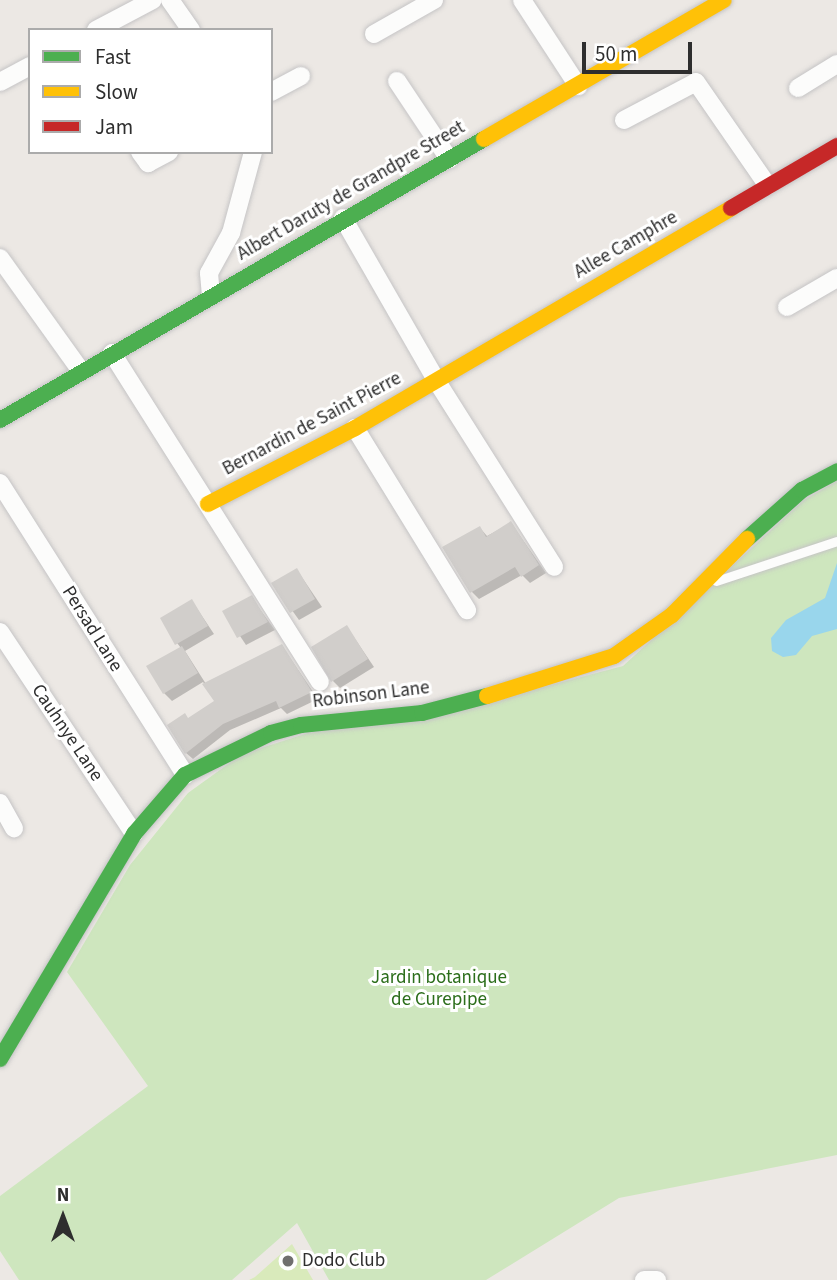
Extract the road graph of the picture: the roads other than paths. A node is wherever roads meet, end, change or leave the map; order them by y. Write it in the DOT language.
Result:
graph roads {
  1 [pos="153,0"];
  2 [pos="170,0"];
  3 [pos="434,0"];
  4 [pos="522,0"];
  5 [pos="724,0"];
  6 [pos="100,28"];
  7 [pos="190,28"];
  8 [pos="374,34"];
  9 [pos="837,64"];
  10 [pos="28,67"];
  11 [pos="302,76"];
  12 [pos="397,81"];
  13 [pos="0,82"];
  14 [pos="578,86"];
  15 [pos="798,88"];
  16 [pos="273,91"];
  17 [pos="624,120"];
  18 [pos="837,146"];
  19 [pos="141,154"];
  20 [pos="165,154"];
  21 [pos="252,154"];
  22 [pos="449,159"];
  23 [pos="768,186"];
  24 [pos="343,218"];
  25 [pos="0,258"];
  26 [pos="837,278"];
  27 [pos="211,296"];
  28 [pos="787,307"];
  29 [pos="112,353"];
  30 [pos="80,371"];
  31 [pos="436,380"];
  32 [pos="0,420"];
  33 [pos="355,428"];
  34 [pos="837,471"];
  35 [pos="0,483"];
  36 [pos="208,504"];
  37 [pos="837,541"];
  38 [pos="554,567"];
  39 [pos="707,581"];
  40 [pos="467,610"];
  41 [pos="0,632"];
  42 [pos="320,682"];
  43 [pos="185,775"];
  44 [pos="0,803"];
  45 [pos="14,828"];
  46 [pos="134,834"];
  47 [pos="0,1059"];
  48 [pos="644,1280"];
  49 [pos="657,1280"];
  1 -- 6 [label="street"];
  2 -- 7 [label="street"];
  3 -- 8 [label="street"];
  4 -- 14 [label="street"];
  5 -- 14 [label="street, Albert Daruty de Grandpre Street"];
  9 -- 15 [label="street"];
  10 -- 13 [label="street"];
  11 -- 16 [label="street"];
  12 -- 22 [label="street"];
  14 -- 22 [label="street, Albert Daruty de Grandpre Street"];
  17 -- 23 [label="street"];
  18 -- 23 [label="street, Allee Camphre"];
  19 -- 20 [label="street"];
  21 -- 27 [label="street"];
  22 -- 24 [label="street, Albert Daruty de Grandpre Street"];
  23 -- 31 [label="street, Allee Camphre"];
  24 -- 27 [label="street, Albert Daruty de Grandpre Street"];
  24 -- 31 [label="street"];
  25 -- 30 [label="street"];
  26 -- 28 [label="street"];
  27 -- 29 [label="street, Albert Daruty de Grandpre Street"];
  29 -- 30 [label="street, Albert Daruty de Grandpre Street"];
  29 -- 36 [label="street"];
  30 -- 32 [label="street, Albert Daruty de Grandpre Street"];
  31 -- 33 [label="street, Bernardin de Saint Pierre"];
  31 -- 38 [label="street"];
  33 -- 36 [label="street, Bernardin de Saint Pierre"];
  33 -- 40 [label="street"];
  34 -- 39 [label="street, Robinson Lane"];
  35 -- 43 [label="street, Persad Lane"];
  36 -- 42 [label="street"];
  37 -- 39 [label="lane"];
  39 -- 43 [label="street, Robinson Lane"];
  41 -- 46 [label="street, Cauhnye Lane"];
  43 -- 46 [label="street, Robinson Lane"];
  44 -- 45 [label="street"];
  46 -- 47 [label="street, Robinson Lane"];
  48 -- 49 [label="street"];
}
